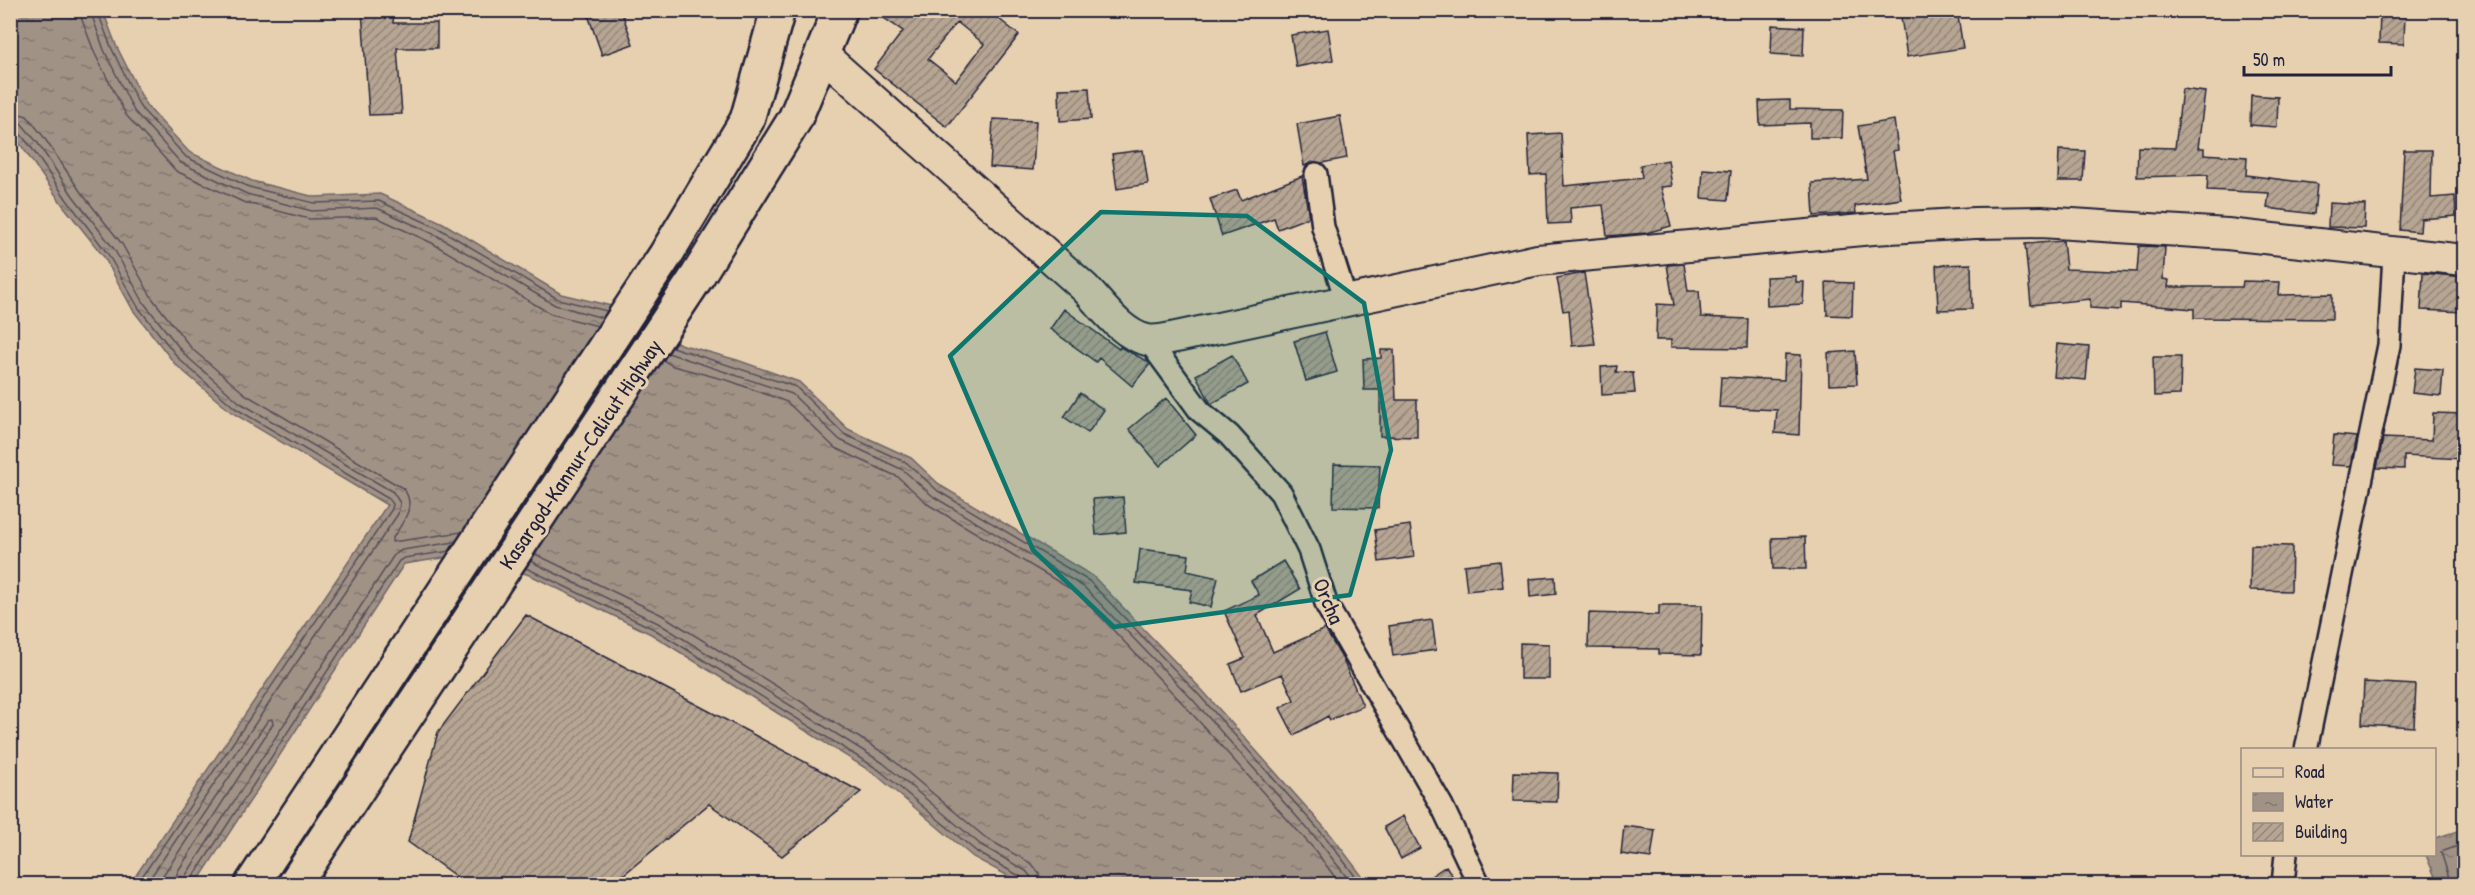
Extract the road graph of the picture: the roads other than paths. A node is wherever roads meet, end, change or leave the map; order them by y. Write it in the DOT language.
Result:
graph roads {
  1 [pos="778,10"];
  2 [pos="840,10"];
  3 [pos="822,54"];
  4 [pos="1316,174"];
  5 [pos="2394,254"];
  6 [pos="2464,260"];
  7 [pos="1346,300"];
  8 [pos="1148,340"];
  9 [pos="2306,748"];
  10 [pos="2286,856"];
  11 [pos="252,885"];
  12 [pos="295,885"];
  13 [pos="1479,885"];
  14 [pos="2283,885"];
  1 -- 11 [label="highway, Kasargod-Kannur-Calicut Highway"];
  2 -- 3 [label="highway, Kasargod-Kannur-Calicut Highway"];
  3 -- 8 [label="main road"];
  3 -- 12 [label="highway, Kasargod-Kannur-Calicut Highway"];
  4 -- 7 [label="street"];
  5 -- 6 [label="main road"];
  5 -- 7 [label="main road"];
  5 -- 9 [label="street"];
  7 -- 8 [label="main road"];
  8 -- 13 [label="street, Orcha"];
  10 -- 14 [label="street"];
}
